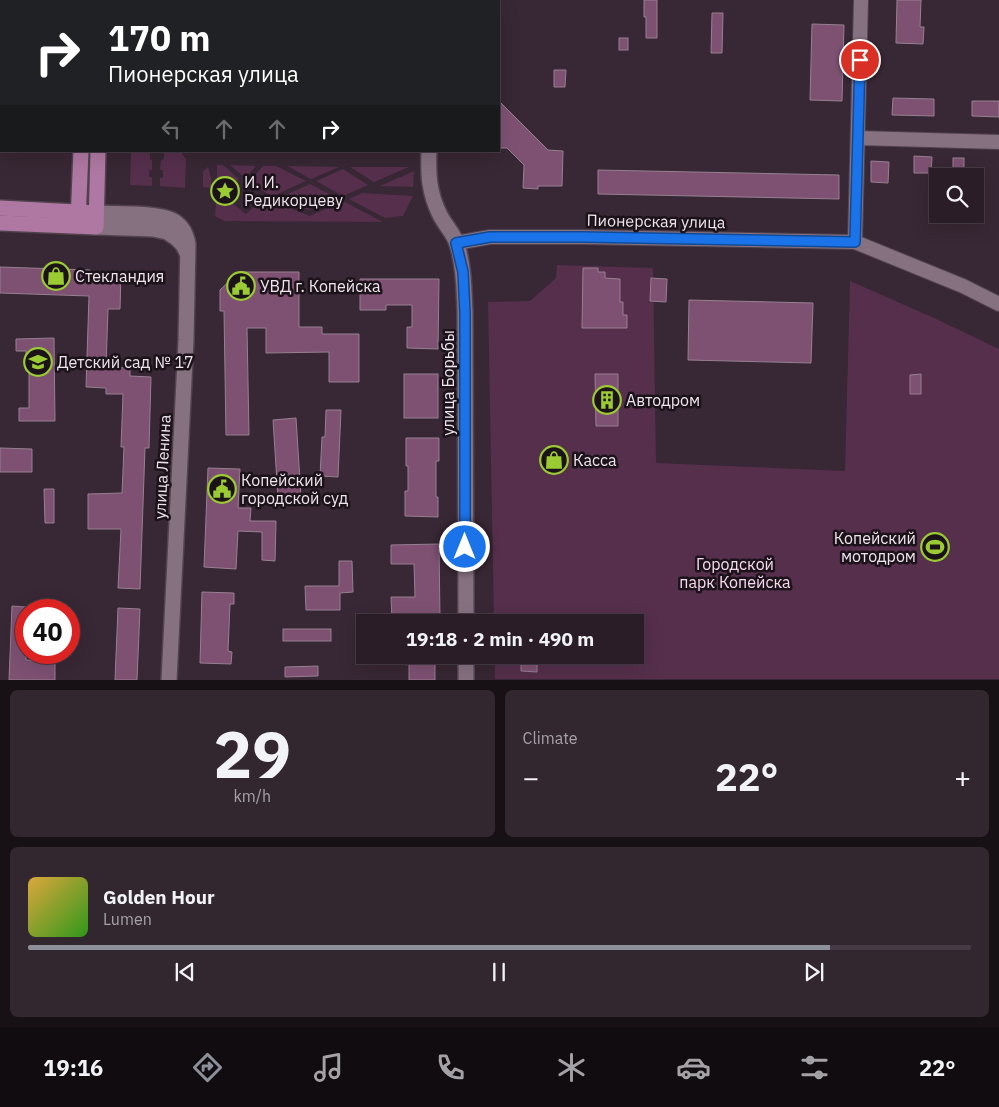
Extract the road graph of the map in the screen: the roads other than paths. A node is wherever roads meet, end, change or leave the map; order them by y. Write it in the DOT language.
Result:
graph roads {
  1 [pos="861,0"];
  2 [pos="858,138"];
  3 [pos="999,142"];
  4 [pos="81,152"];
  5 [pos="98,152"];
  6 [pos="429,152"];
  7 [pos="0,208"];
  8 [pos="78,219"];
  9 [pos="96,220"];
  10 [pos="0,222"];
  11 [pos="855,242"];
  12 [pos="456,243"];
  13 [pos="999,304"];
  14 [pos="466,614"];
  15 [pos="466,664"];
  16 [pos="169,680"];
  17 [pos="466,680"];
  1 -- 2 [label="street"];
  2 -- 3 [label="street"];
  2 -- 11 [label="street"];
  4 -- 8 [label="main road"];
  5 -- 9 [label="main road"];
  6 -- 12 [label="street, улица Борьбы"];
  7 -- 8 [label="main road"];
  8 -- 9 [label="main road"];
  8 -- 10 [label="main road"];
  9 -- 16 [label="street, улица Ленина"];
  11 -- 12 [label="street, Пионерская улица"];
  11 -- 13 [label="street"];
  12 -- 14 [label="street, улица Борьбы"];
  15 -- 17 [label="street"];
}
